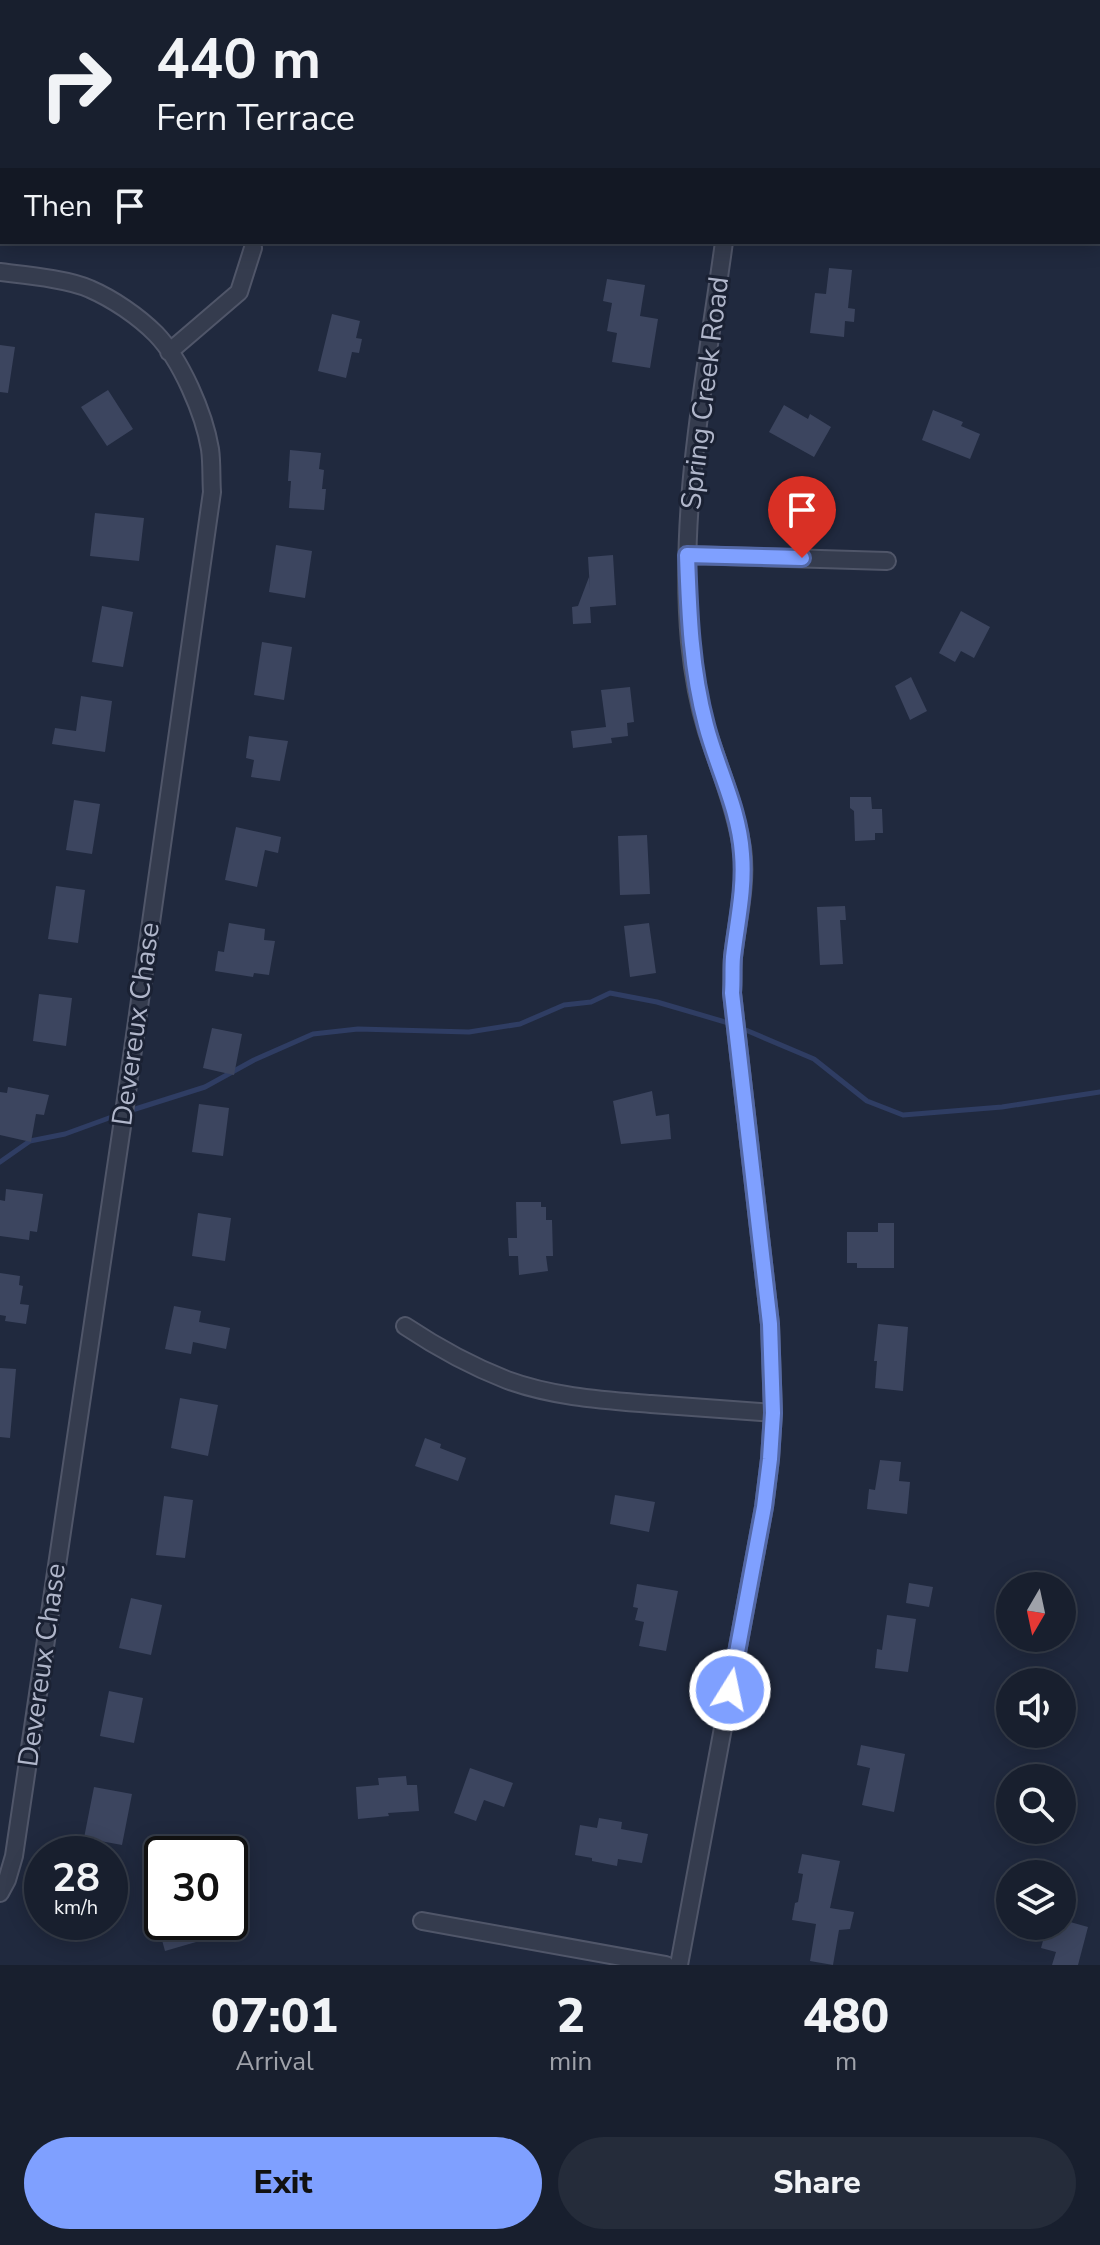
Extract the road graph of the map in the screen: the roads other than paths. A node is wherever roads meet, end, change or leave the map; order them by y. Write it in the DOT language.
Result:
graph roads {
  1 [pos="724,244"];
  2 [pos="253,248"];
  3 [pos="0,272"];
  4 [pos="169,352"];
  5 [pos="687,555"];
  6 [pos="887,561"];
  7 [pos="405,1326"];
  8 [pos="773,1413"];
  9 [pos="0,1893"];
  10 [pos="422,1921"];
  11 [pos="666,1965"];
  12 [pos="679,1965"];
  1 -- 5 [label="street, Spring Creek Road"];
  2 -- 4 [label="street"];
  3 -- 4 [label="street, Devereux Chase"];
  4 -- 9 [label="street, Devereux Chase"];
  5 -- 6 [label="street"];
  5 -- 8 [label="street, Spring Creek Road"];
  7 -- 8 [label="street"];
  8 -- 12 [label="street, Spring Creek Road"];
  10 -- 11 [label="street"];
}
